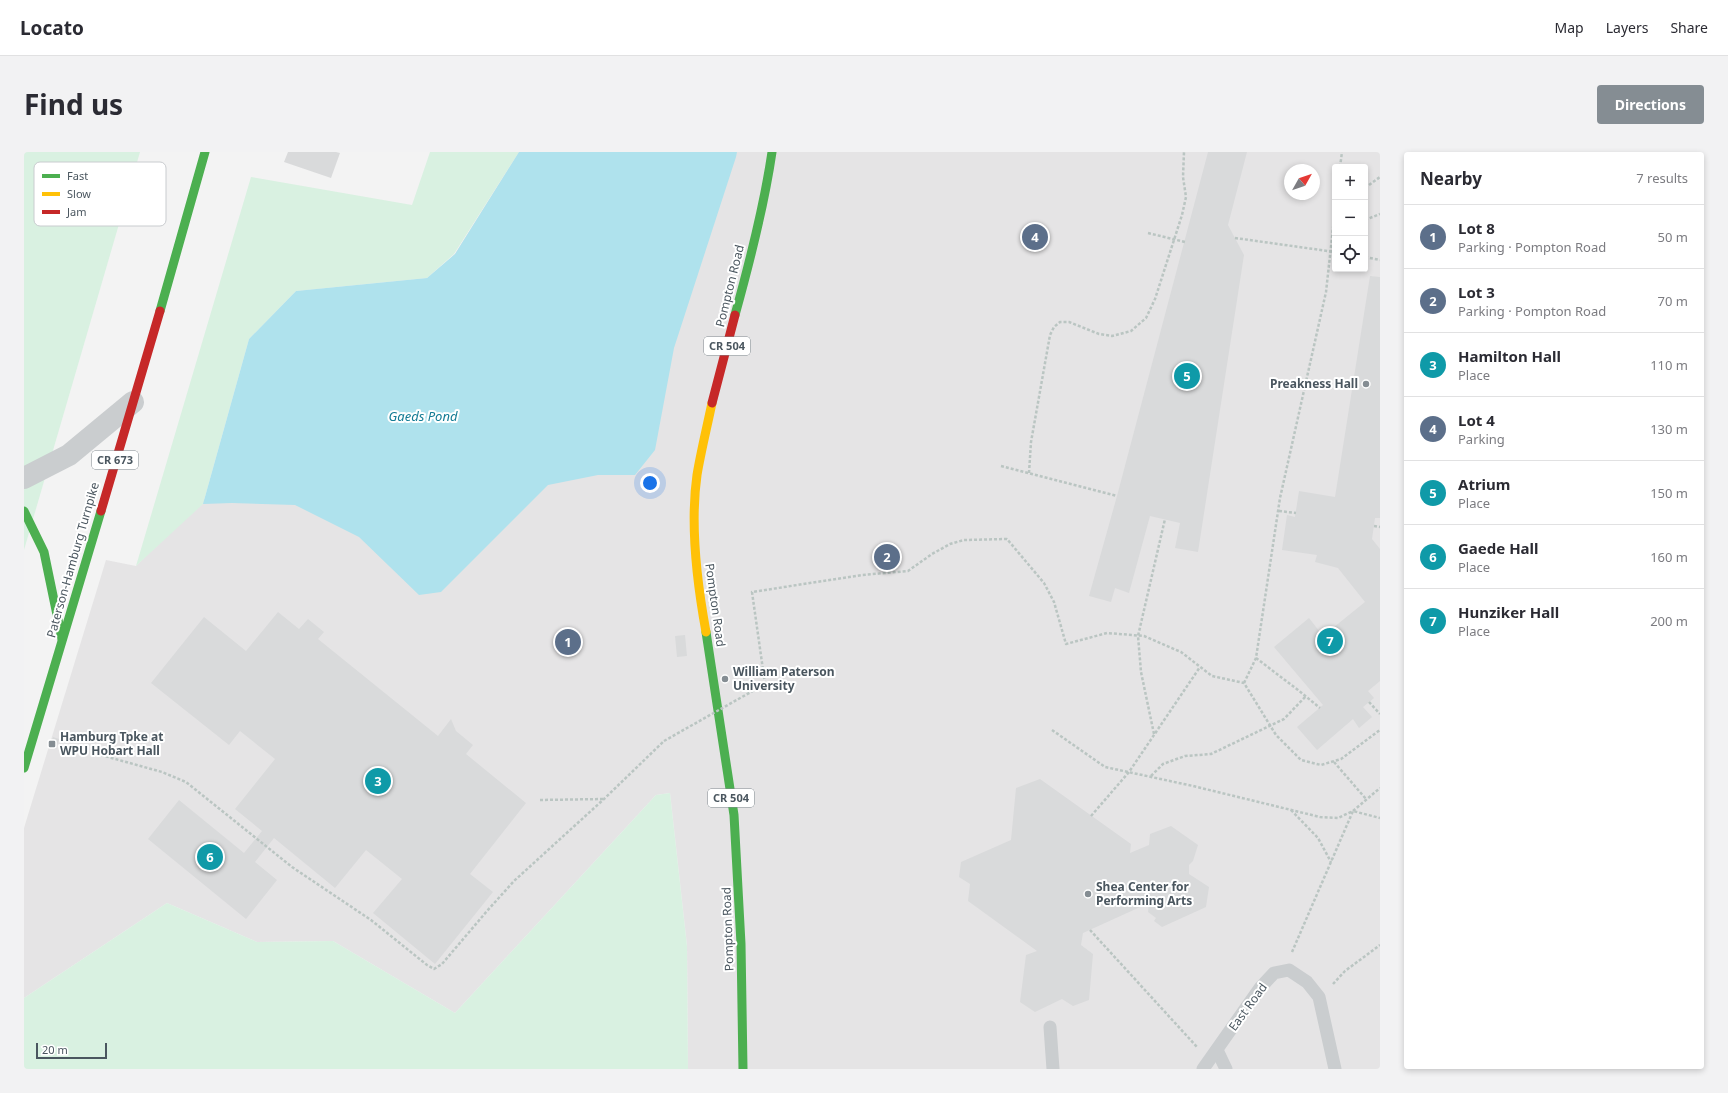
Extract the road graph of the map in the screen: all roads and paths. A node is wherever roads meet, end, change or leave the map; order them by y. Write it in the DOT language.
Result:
graph roads {
  1 [pos="205,152"];
  2 [pos="772,152"];
  3 [pos="1184,152"];
  4 [pos="1342,152"];
  5 [pos="1340,164"];
  6 [pos="1380,177"];
  7 [pos="1368,186"];
  8 [pos="1380,214"];
  9 [pos="1368,219"];
  10 [pos="1148,233"];
  11 [pos="1333,236"];
  12 [pos="1235,238"];
  13 [pos="1173,239"];
  14 [pos="1185,242"];
  15 [pos="1330,252"];
  16 [pos="1368,258"];
  17 [pos="1380,260"];
  18 [pos="133,402"];
  19 [pos="1001,466"];
  20 [pos="1029,473"];
  21 [pos="24,478"];
  22 [pos="1117,496"];
  23 [pos="24,511"];
  24 [pos="1278,511"];
  25 [pos="1296,513"];
  26 [pos="1165,519"];
  27 [pos="1374,526"];
  28 [pos="1380,527"];
  29 [pos="1138,636"];
  30 [pos="62,640"];
  31 [pos="1256,658"];
  32 [pos="1200,667"];
  33 [pos="1244,683"];
  34 [pos="1306,696"];
  35 [pos="1369,702"];
  36 [pos="1320,708"];
  37 [pos="1380,714"];
  38 [pos="1270,726"];
  39 [pos="1052,730"];
  40 [pos="1380,730"];
  41 [pos="1154,734"];
  42 [pos="101,755"];
  43 [pos="1334,762"];
  44 [pos="24,768"];
  45 [pos="1129,772"];
  46 [pos="1150,777"];
  47 [pos="1379,789"];
  48 [pos="1380,793"];
  49 [pos="604,799"];
  50 [pos="540,800"];
  51 [pos="1366,800"];
  52 [pos="1291,810"];
  53 [pos="1353,811"];
  54 [pos="1092,816"];
  55 [pos="1380,818"];
  56 [pos="1331,862"];
  57 [pos="1090,930"];
  58 [pos="1380,944"];
  59 [pos="1284,971"];
  60 [pos="1319,997"];
  61 [pos="1050,1027"];
  62 [pos="1210,1060"];
  63 [pos="742,1069"];
  64 [pos="1053,1069"];
  65 [pos="1226,1069"];
  66 [pos="1335,1069"];
  1 -- 18 [label="main road, Paterson-Hamburg Turnpike / CR 673"];
  2 -- 63 [label="main road, Pompton Road / CR 504"];
  3 -- 13 [label="path"];
  4 -- 5 [label="path"];
  6 -- 7 [label="path"];
  8 -- 9 [label="path"];
  10 -- 13 [label="path"];
  11 -- 15 [label="path"];
  12 -- 15 [label="path"];
  13 -- 14 [label="path"];
  13 -- 20 [label="path"];
  15 -- 24 [label="path"];
  16 -- 17 [label="path"];
  18 -- 21 [label="street"];
  18 -- 30 [label="main road, Paterson-Hamburg Turnpike / CR 673"];
  19 -- 20 [label="path"];
  20 -- 22 [label="path"];
  23 -- 30 [label="main road"];
  24 -- 25 [label="path"];
  24 -- 31 [label="path"];
  26 -- 29 [label="path"];
  27 -- 28 [label="path"];
  29 -- 32 [label="path"];
  29 -- 41 [label="path"];
  29 -- 49 [label="path, bridge"];
  30 -- 44 [label="main road, Paterson-Hamburg Turnpike / CR 673"];
  31 -- 33 [label="path"];
  31 -- 34 [label="path"];
  32 -- 33 [label="path"];
  32 -- 41 [label="path"];
  33 -- 38 [label="path"];
  34 -- 36 [label="path"];
  34 -- 38 [label="path"];
  35 -- 37 [label="path"];
  38 -- 43 [label="path"];
  38 -- 46 [label="path"];
  39 -- 45 [label="path"];
  40 -- 43 [label="path"];
  41 -- 45 [label="path"];
  42 -- 49 [label="path"];
  43 -- 51 [label="path"];
  45 -- 46 [label="path"];
  45 -- 54 [label="path"];
  46 -- 52 [label="path"];
  47 -- 48 [label="path"];
  47 -- 51 [label="path"];
  49 -- 50 [label="path"];
  51 -- 53 [label="path"];
  52 -- 53 [label="path"];
  52 -- 56 [label="path"];
  53 -- 55 [label="path"];
  53 -- 56 [label="path"];
  56 -- 59 [label="path"];
  57 -- 62 [label="path"];
  58 -- 60 [label="path"];
  59 -- 60 [label="lane"];
  59 -- 62 [label="lane, East Road"];
  60 -- 66 [label="lane"];
  61 -- 64 [label="lane"];
  62 -- 65 [label="lane"];
}
